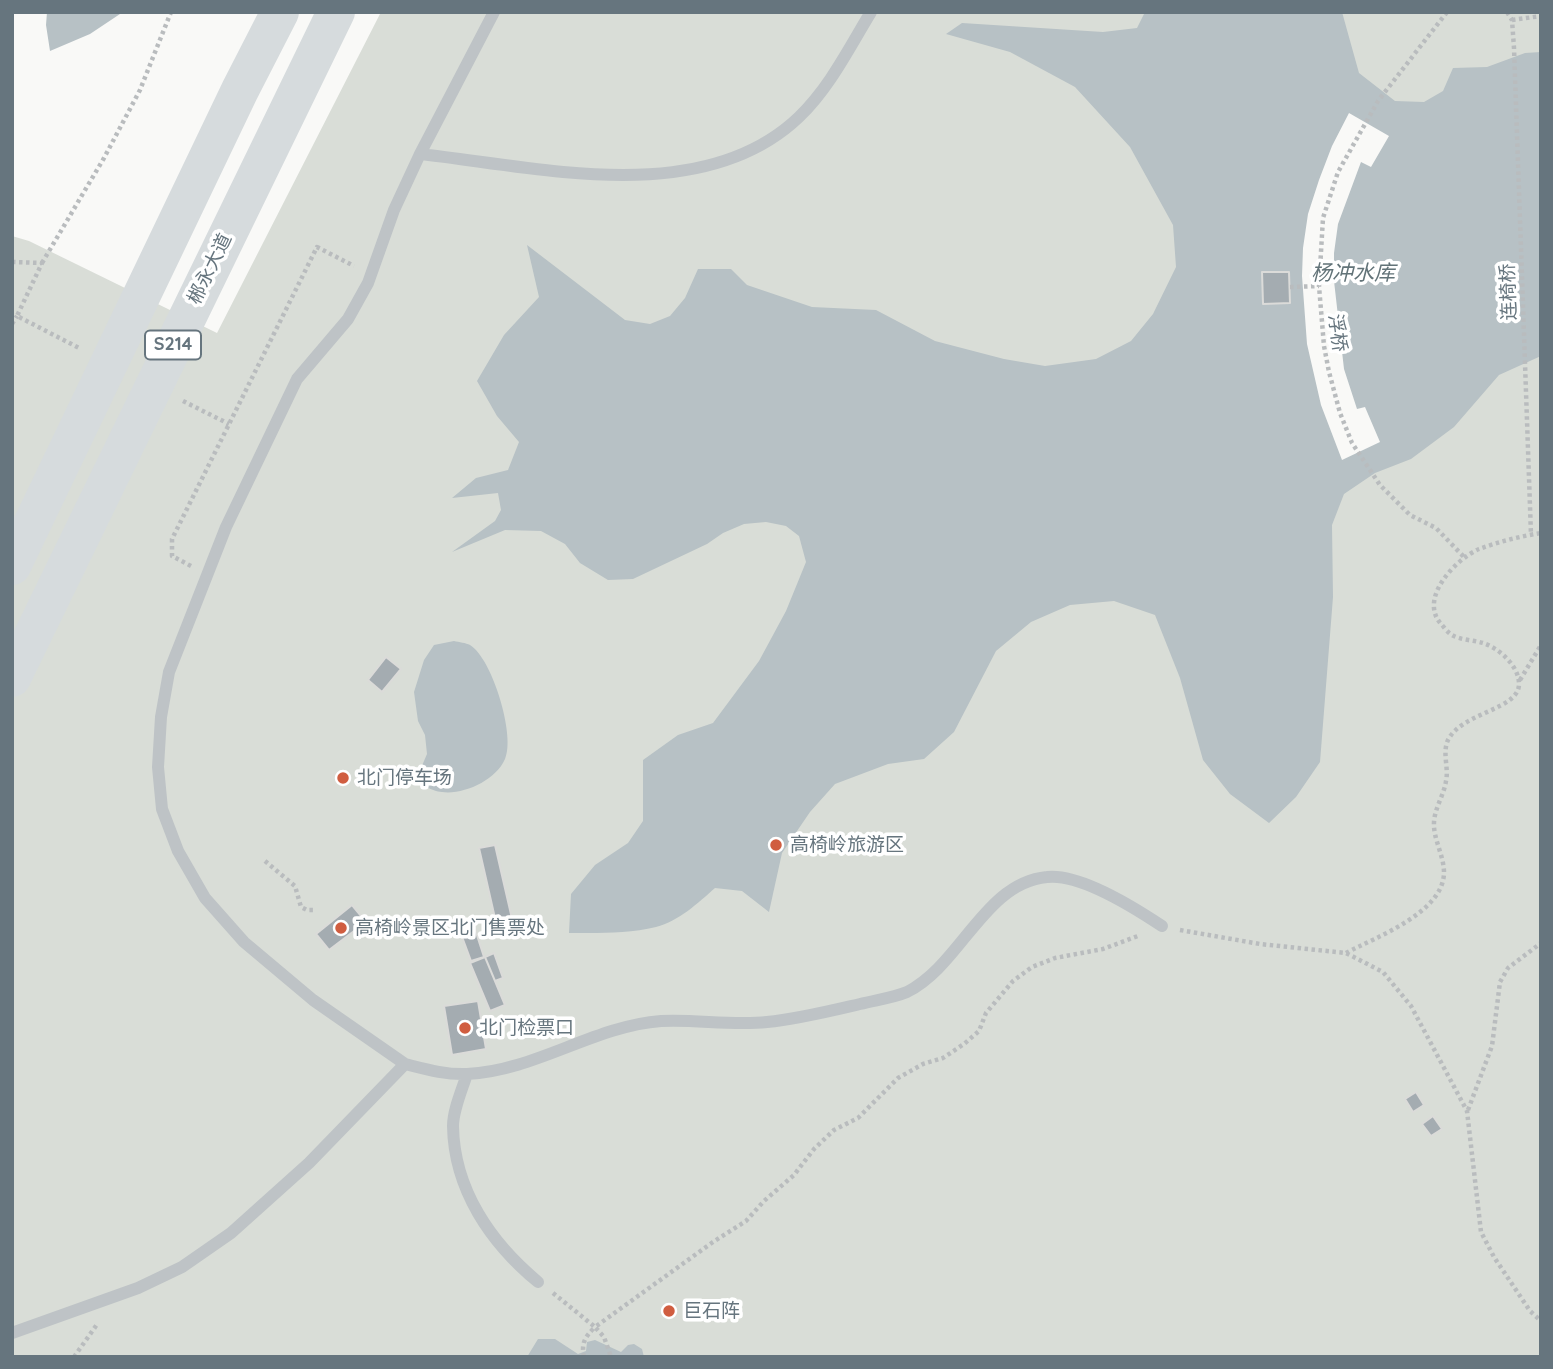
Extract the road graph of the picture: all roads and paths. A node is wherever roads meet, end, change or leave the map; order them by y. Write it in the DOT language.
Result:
graph roads {
  1 [pos="172,12"];
  2 [pos="280,12"];
  3 [pos="336,12"];
  4 [pos="494,12"];
  5 [pos="871,12"];
  6 [pos="1447,12"];
  7 [pos="1507,12"];
  8 [pos="1541,16"];
  9 [pos="1512,20"];
  10 [pos="420,155"];
  11 [pos="12,262"];
  12 [pos="42,263"];
  13 [pos="370,275"];
  14 [pos="1319,286"];
  15 [pos="1290,288"];
  16 [pos="17,316"];
  17 [pos="30,323"];
  18 [pos="12,324"];
  19 [pos="1541,533"];
  20 [pos="1531,535"];
  21 [pos="1464,557"];
  22 [pos="12,566"];
  23 [pos="207,574"];
  24 [pos="1541,645"];
  25 [pos="12,678"];
  26 [pos="1520,681"];
  27 [pos="265,861"];
  28 [pos="313,910"];
  29 [pos="1162,926"];
  30 [pos="1541,943"];
  31 [pos="1346,953"];
  32 [pos="404,1064"];
  33 [pos="467,1074"];
  34 [pos="1467,1111"];
  35 [pos="538,1282"];
  36 [pos="1541,1321"];
  37 [pos="595,1327"];
  38 [pos="12,1333"];
  39 [pos="584,1357"];
  40 [pos="611,1357"];
  1 -- 12 [label="path"];
  2 -- 22 [label="highway, S214"];
  3 -- 25 [label="highway, 郴永大道 / S214"];
  4 -- 10 [label="lane"];
  5 -- 10 [label="lane"];
  6 -- 14 [label="path, 浮桥"];
  7 -- 9 [label="path"];
  8 -- 9 [label="path"];
  9 -- 20 [label="path, 连椅桥"];
  10 -- 13 [label="lane"];
  11 -- 12 [label="path"];
  12 -- 16 [label="path"];
  13 -- 23 [label="lane"];
  13 -- 23 [label="path"];
  14 -- 15 [label="path"];
  14 -- 21 [label="path, 浮桥"];
  16 -- 17 [label="path"];
  16 -- 18 [label="path"];
  19 -- 20 [label="path"];
  20 -- 21 [label="path"];
  21 -- 26 [label="path"];
  23 -- 32 [label="lane"];
  24 -- 26 [label="path"];
  26 -- 31 [label="path"];
  27 -- 28 [label="path"];
  29 -- 31 [label="path"];
  29 -- 33 [label="lane"];
  29 -- 37 [label="path"];
  30 -- 34 [label="path"];
  31 -- 34 [label="path"];
  32 -- 33 [label="lane"];
  32 -- 38 [label="lane"];
  33 -- 35 [label="lane"];
  34 -- 36 [label="path"];
  35 -- 37 [label="path"];
  37 -- 39 [label="path"];
  37 -- 40 [label="path"];
}
